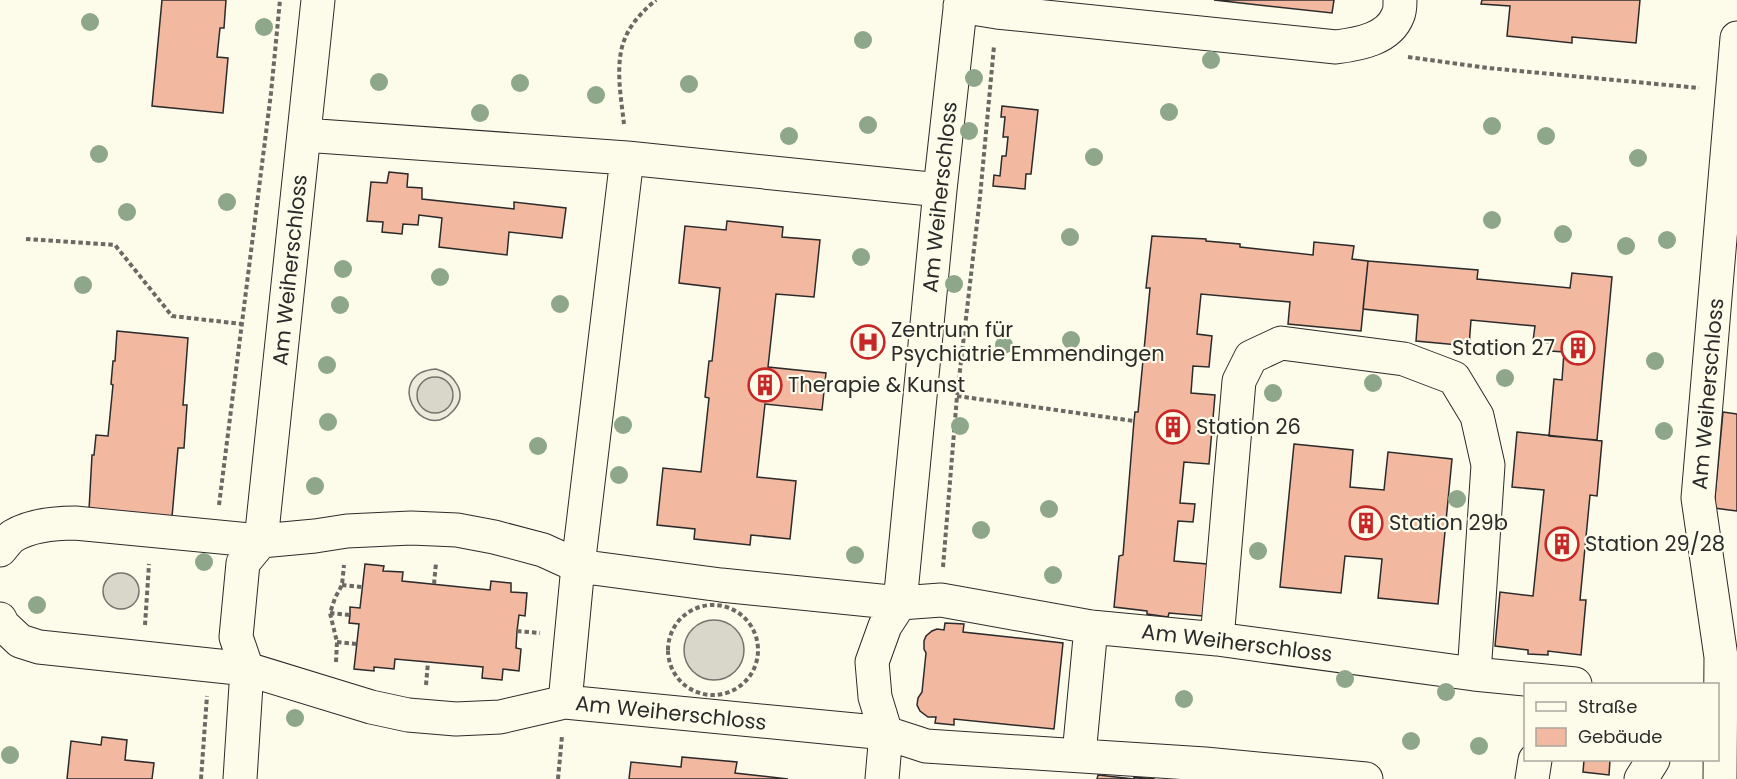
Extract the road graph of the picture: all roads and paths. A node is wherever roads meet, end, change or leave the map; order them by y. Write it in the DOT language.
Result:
graph roads {
  1 [pos="280,0"];
  2 [pos="318,0"];
  3 [pos="657,0"];
  4 [pos="1400,0"];
  5 [pos="961,3"];
  6 [pos="997,12"];
  7 [pos="1737,38"];
  8 [pos="1406,57"];
  9 [pos="1732,91"];
  10 [pos="304,135"];
  11 [pos="627,158"];
  12 [pos="940,190"];
  13 [pos="26,238"];
  14 [pos="242,324"];
  15 [pos="957,396"];
  16 [pos="1134,421"];
  17 [pos="152,530"];
  18 [pos="347,531"];
  19 [pos="216,536"];
  20 [pos="261,540"];
  21 [pos="0,550"];
  22 [pos="578,566"];
  23 [pos="342,585"];
  24 [pos="363,587"];
  25 [pos="941,600"];
  26 [pos="900,603"];
  27 [pos="330,613"];
  28 [pos="350,615"];
  29 [pos="0,619"];
  30 [pos="753,627"];
  31 [pos="1091,627"];
  32 [pos="517,631"];
  33 [pos="545,633"];
  34 [pos="1217,639"];
  35 [pos="337,642"];
  36 [pos="357,644"];
  37 [pos="143,658"];
  38 [pos="209,666"];
  39 [pos="247,669"];
  40 [pos="1474,674"];
  41 [pos="1547,683"];
  42 [pos="333,694"];
  43 [pos="565,702"];
  44 [pos="886,734"];
  45 [pos="1079,755"];
  46 [pos="1724,756"];
  47 [pos="1535,761"];
  48 [pos="1652,761"];
  49 [pos="1204,771"];
  50 [pos="201,779"];
  51 [pos="240,779"];
  52 [pos="558,779"];
  53 [pos="882,779"];
  54 [pos="1366,779"];
  55 [pos="1532,779"];
  56 [pos="1641,779"];
  1 -- 14 [label="path"];
  2 -- 10 [label="street, Am Weiherschloss"];
  3 -- 11 [label="path"];
  4 -- 6 [label="street, Am Weiherschloss"];
  5 -- 6 [label="street, Am Weiherschloss"];
  5 -- 12 [label="street, Am Weiherschloss"];
  6 -- 15 [label="path"];
  7 -- 9 [label="street, Am Weiherschloss"];
  8 -- 9 [label="path"];
  9 -- 46 [label="street, Am Weiherschloss"];
  10 -- 11 [label="street"];
  10 -- 20 [label="street, Am Weiherschloss"];
  11 -- 12 [label="street"];
  11 -- 22 [label="street"];
  12 -- 26 [label="street, Am Weiherschloss"];
  13 -- 14 [label="path"];
  14 -- 19 [label="path"];
  15 -- 16 [label="path"];
  15 -- 25 [label="path"];
  17 -- 19 [label="street, Am Weiherschloss"];
  17 -- 21 [label="street, Am Weiherschloss"];
  17 -- 37 [label="path"];
  18 -- 20 [label="street, Am Weiherschloss"];
  18 -- 22 [label="street, Am Weiherschloss"];
  18 -- 23 [label="path"];
  19 -- 20 [label="street, Am Weiherschloss"];
  20 -- 39 [label="street"];
  22 -- 26 [label="street, Am Weiherschloss"];
  22 -- 43 [label="street"];
  23 -- 24 [label="path"];
  23 -- 27 [label="path"];
  25 -- 26 [label="street, Am Weiherschloss"];
  25 -- 31 [label="street, Am Weiherschloss"];
  26 -- 44 [label="street, Am Weiherschloss"];
  27 -- 28 [label="path"];
  27 -- 35 [label="path"];
  29 -- 37 [label="street, Am Weiherschloss"];
  30 -- 30 [label="path"];
  31 -- 34 [label="street, Am Weiherschloss"];
  31 -- 45 [label="street"];
  32 -- 33 [label="path"];
  34 -- 40 [label="street, Am Weiherschloss"];
  34 -- 40 [label="street"];
  35 -- 36 [label="path"];
  35 -- 42 [label="path"];
  37 -- 38 [label="street, Am Weiherschloss"];
  38 -- 39 [label="street, Am Weiherschloss"];
  38 -- 50 [label="path"];
  39 -- 42 [label="street, Am Weiherschloss"];
  39 -- 51 [label="street"];
  40 -- 41 [label="street, Am Weiherschloss"];
  42 -- 43 [label="street, Am Weiherschloss"];
  43 -- 44 [label="street, Am Weiherschloss"];
  43 -- 52 [label="path"];
  44 -- 45 [label="street, Am Weiherschloss"];
  44 -- 53 [label="street, Am Weiherschloss"];
  45 -- 49 [label="street, Am Weiherschloss"];
  47 -- 55 [label="street"];
  48 -- 56 [label="street"];
  49 -- 54 [label="street, Am Weiherschloss"];
}
